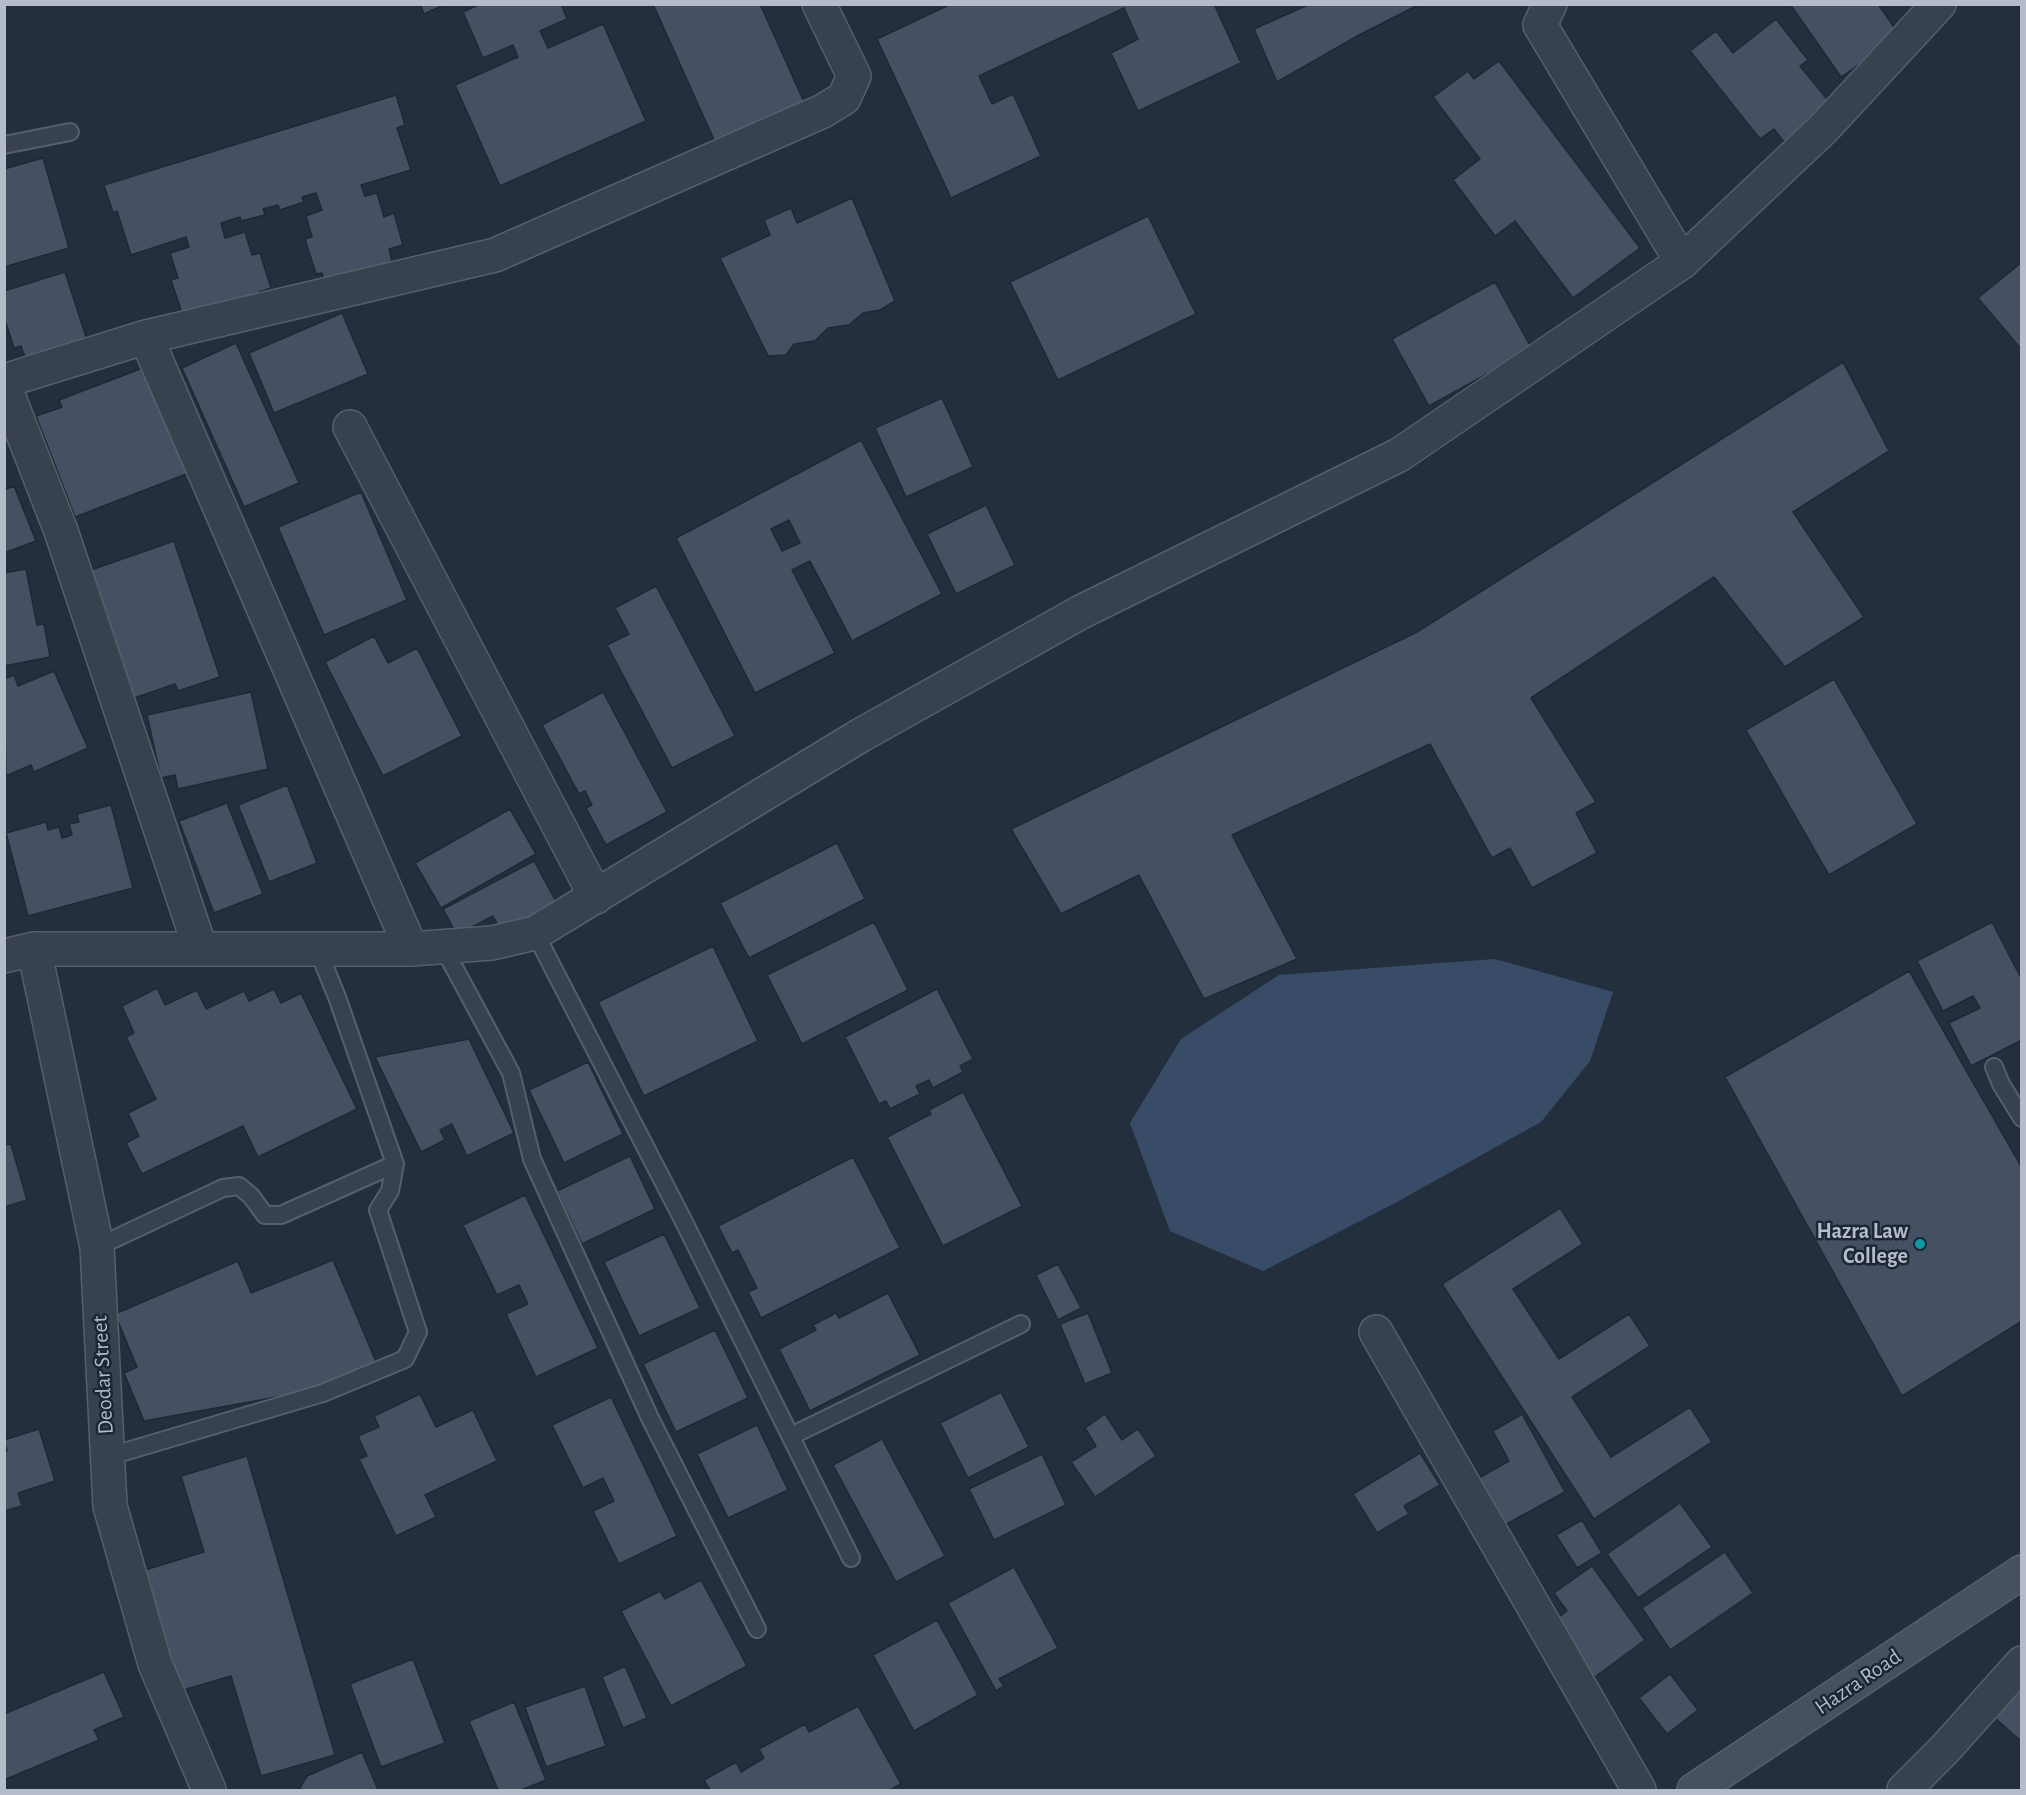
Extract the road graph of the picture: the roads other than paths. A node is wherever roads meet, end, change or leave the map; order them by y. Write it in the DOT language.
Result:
graph roads {
  1 [pos="819,4"];
  2 [pos="1550,4"];
  3 [pos="1939,4"];
  4 [pos="70,132"];
  5 [pos="4,145"];
  6 [pos="1682,262"];
  7 [pos="146,337"];
  8 [pos="4,383"];
  9 [pos="350,427"];
  10 [pos="596,897"];
  11 [pos="535,933"];
  12 [pos="443,947"];
  13 [pos="200,948"];
  14 [pos="317,948"];
  15 [pos="411,950"];
  16 [pos="19,953"];
  17 [pos="1994,1067"];
  18 [pos="2022,1118"];
  19 [pos="395,1164"];
  20 [pos="97,1246"];
  21 [pos="1021,1324"];
  22 [pos="1376,1332"];
  23 [pos="791,1436"];
  24 [pos="107,1457"];
  25 [pos="850,1558"];
  26 [pos="2020,1577"];
  27 [pos="757,1629"];
  28 [pos="2022,1663"];
  29 [pos="209,1791"];
  30 [pos="1639,1791"];
  31 [pos="1694,1791"];
  32 [pos="1904,1791"];
  1 -- 7 [label="street"];
  2 -- 6 [label="street"];
  3 -- 6 [label="street"];
  4 -- 5 [label="lane"];
  6 -- 10 [label="street"];
  7 -- 8 [label="street"];
  7 -- 15 [label="street"];
  8 -- 13 [label="street"];
  9 -- 10 [label="street"];
  10 -- 11 [label="street"];
  11 -- 12 [label="street"];
  11 -- 23 [label="lane"];
  12 -- 15 [label="street"];
  12 -- 27 [label="lane"];
  13 -- 14 [label="street"];
  13 -- 16 [label="street"];
  14 -- 15 [label="street"];
  14 -- 19 [label="lane"];
  16 -- 20 [label="street, Deodar Street"];
  17 -- 18 [label="lane"];
  19 -- 20 [label="lane"];
  19 -- 24 [label="lane"];
  20 -- 24 [label="street, Deodar Street"];
  21 -- 23 [label="lane"];
  22 -- 30 [label="street"];
  23 -- 25 [label="lane"];
  24 -- 29 [label="street, Deodar Street"];
  26 -- 31 [label="main road, Hazra Road"];
  28 -- 32 [label="street"];
}
